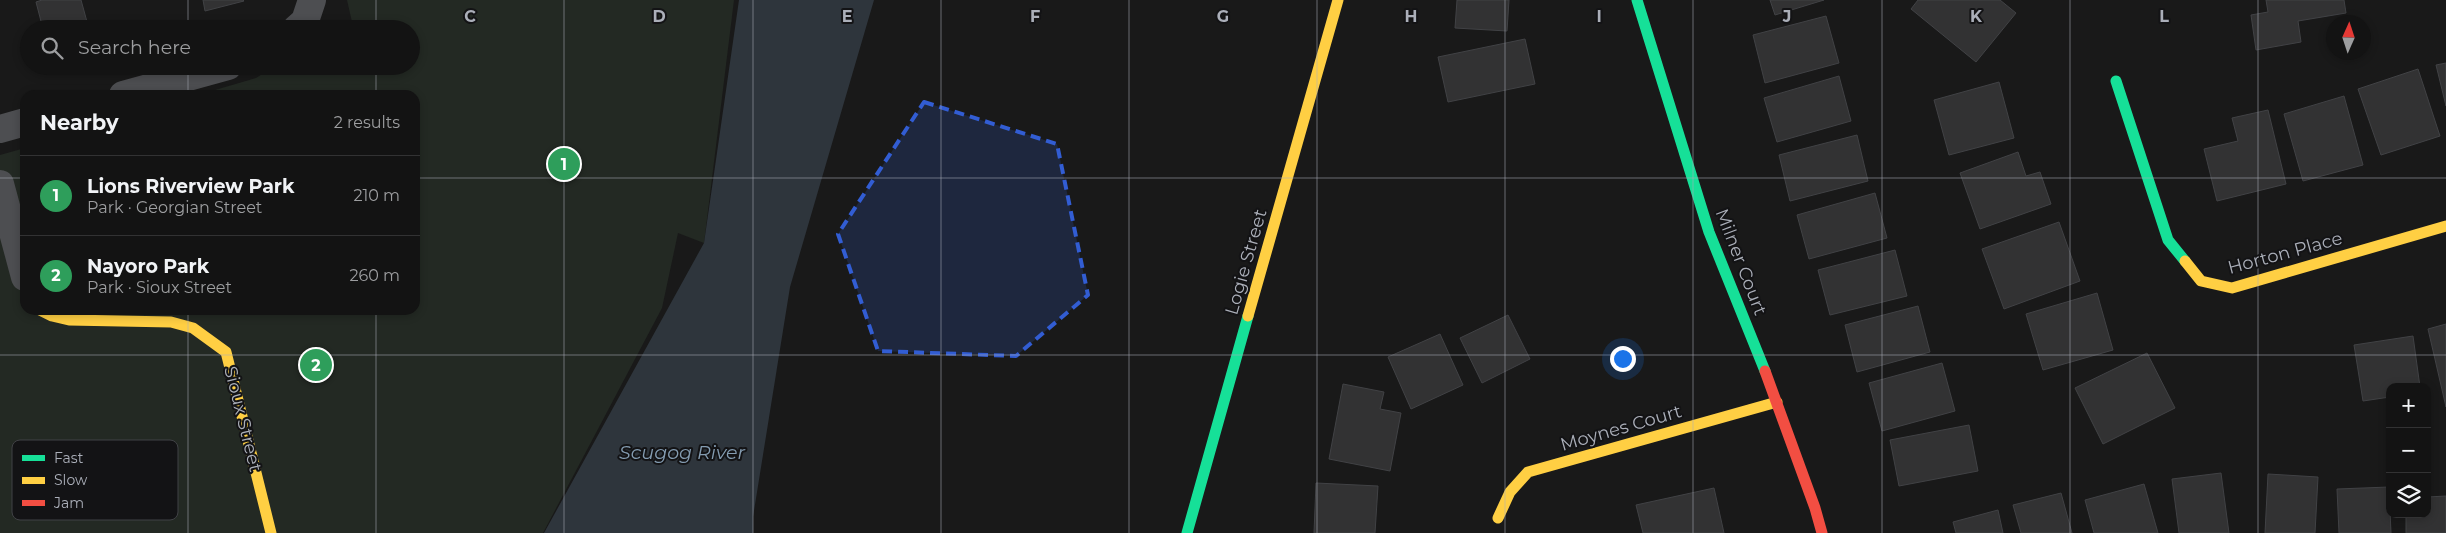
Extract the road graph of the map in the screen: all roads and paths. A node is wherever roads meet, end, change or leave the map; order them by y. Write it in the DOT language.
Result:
graph roads {
  1 [pos="1338,0"];
  2 [pos="1637,0"];
  3 [pos="195,75"];
  4 [pos="2116,80"];
  5 [pos="141,90"];
  6 [pos="20,123"];
  7 [pos="0,129"];
  8 [pos="0,184"];
  9 [pos="2446,226"];
  10 [pos="20,258"];
  11 [pos="54,315"];
  12 [pos="1777,402"];
  13 [pos="1498,518"];
  14 [pos="271,533"];
  15 [pos="1187,533"];
  16 [pos="1822,533"];
  1 -- 15 [label="street, Logie Street"];
  2 -- 12 [label="street, Milner Court"];
  3 -- 5 [label="street"];
  4 -- 9 [label="street, Horton Place"];
  6 -- 7 [label="street"];
  8 -- 10 [label="street"];
  11 -- 14 [label="street, Sioux Street"];
  12 -- 13 [label="street, Moynes Court"];
  12 -- 16 [label="street, Milner Court"];
}
